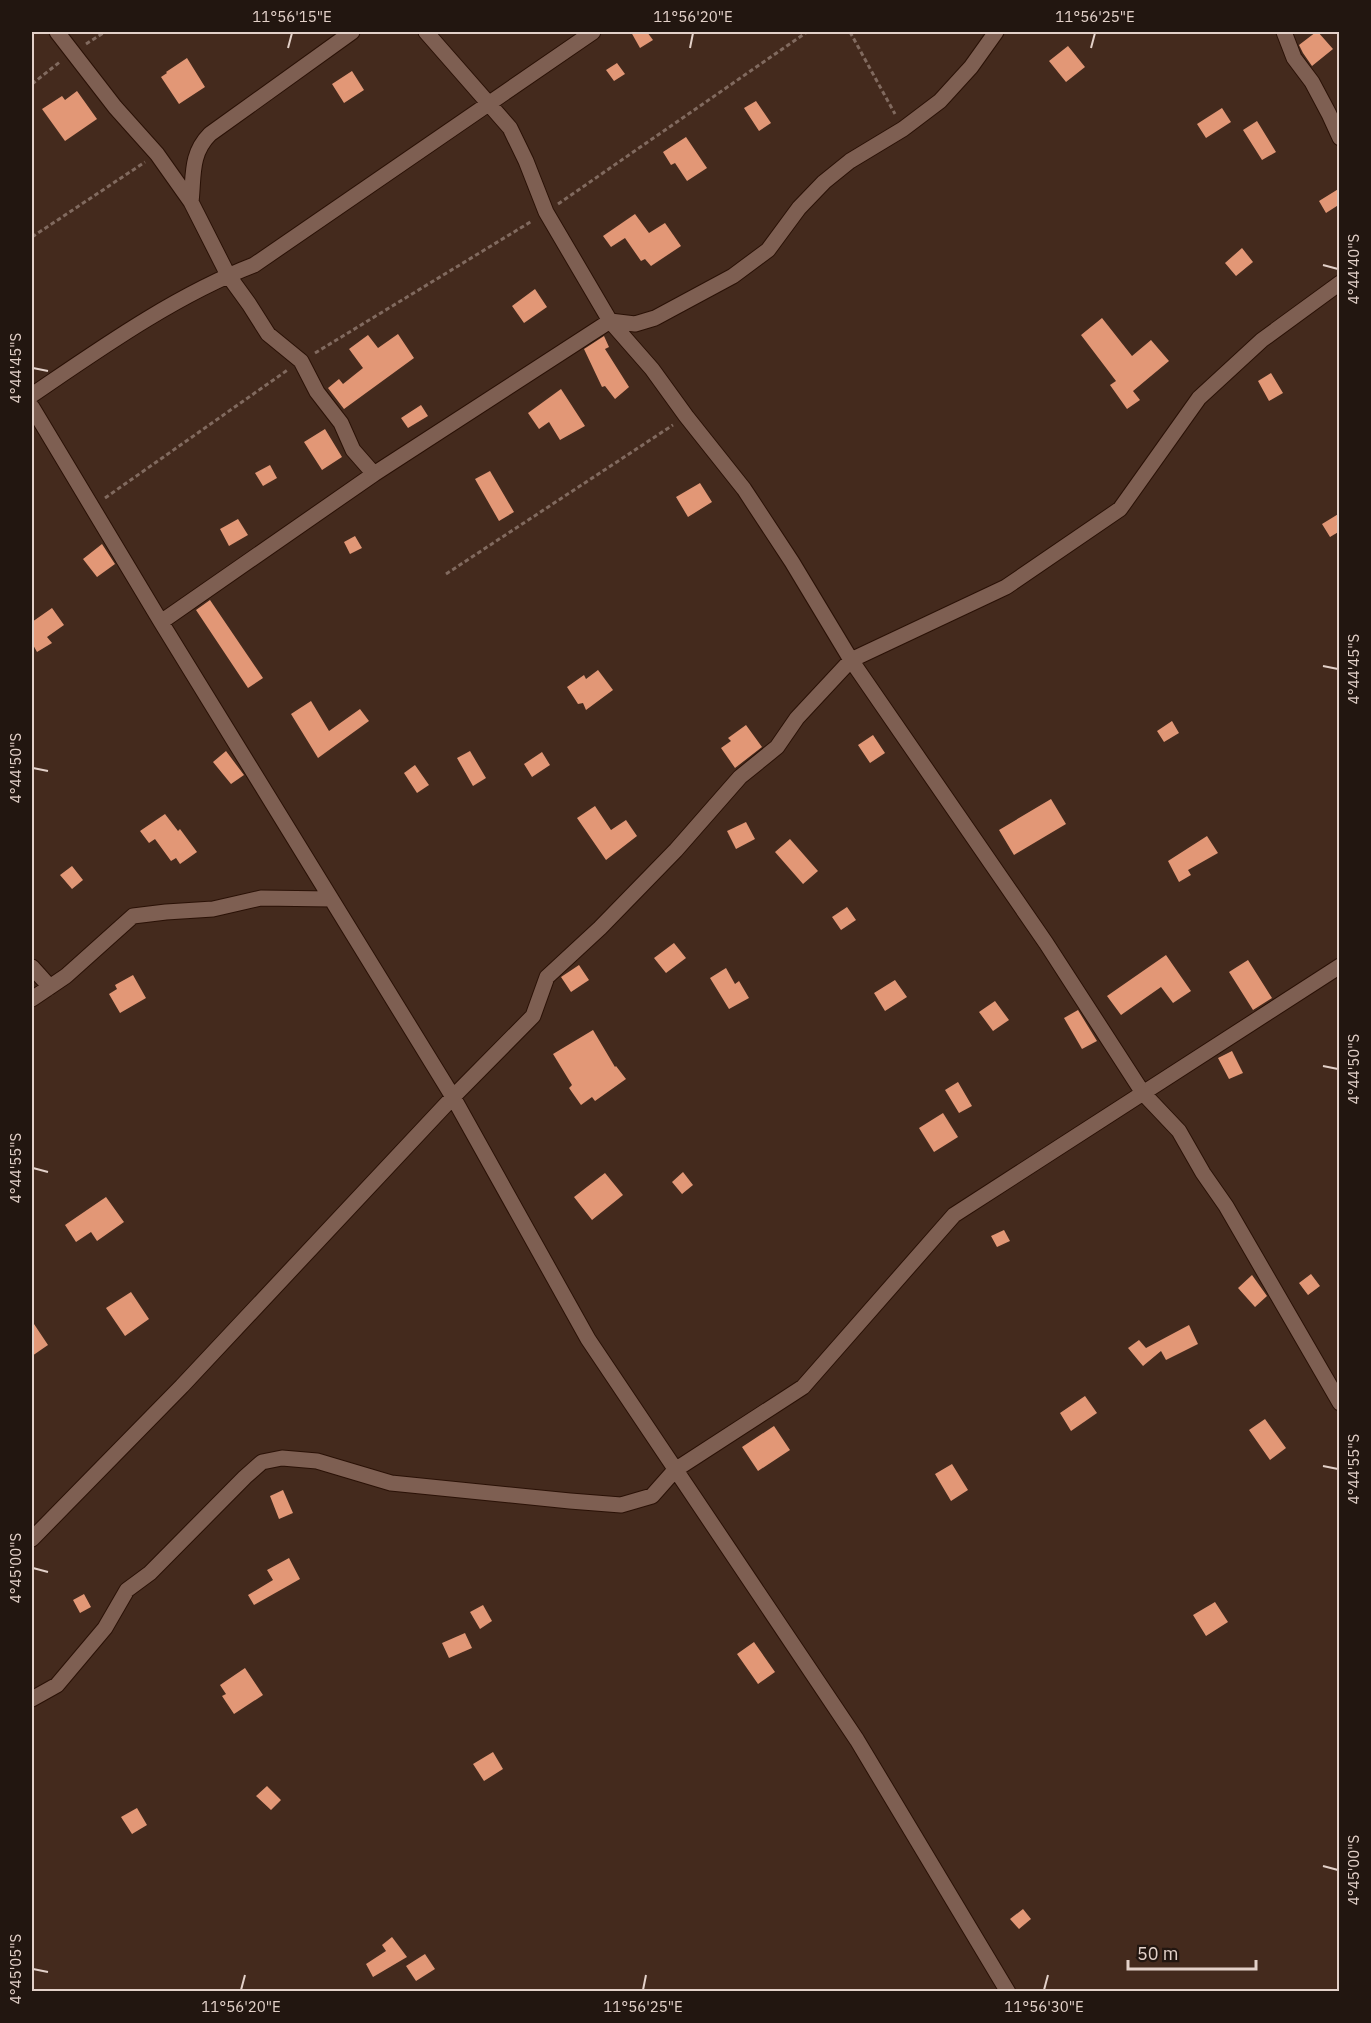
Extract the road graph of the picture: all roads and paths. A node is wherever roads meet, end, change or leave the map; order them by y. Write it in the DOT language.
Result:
graph roads {
  1 [pos="57,32"];
  2 [pos="352,32"];
  3 [pos="426,32"];
  4 [pos="593,32"];
  5 [pos="807,32"];
  6 [pos="850,32"];
  7 [pos="996,32"];
  8 [pos="1284,32"];
  9 [pos="487,103"];
  10 [pos="903,129"];
  11 [pos="1340,138"];
  12 [pos="157,154"];
  13 [pos="191,202"];
  14 [pos="546,212"];
  15 [pos="32,237"];
  16 [pos="228,275"];
  17 [pos="1340,283"];
  18 [pos="610,321"];
  19 [pos="301,361"];
  20 [pos="32,395"];
  21 [pos="32,406"];
  22 [pos="686,416"];
  23 [pos="374,474"];
  24 [pos="92,508"];
  25 [pos="446,574"];
  26 [pos="161,622"];
  27 [pos="851,660"];
  28 [pos="331,899"];
  29 [pos="1340,966"];
  30 [pos="32,967"];
  31 [pos="50,987"];
  32 [pos="32,999"];
  33 [pos="1143,1093"];
  34 [pos="453,1097"];
  35 [pos="1340,1403"];
  36 [pos="675,1470"];
  37 [pos="32,1539"];
  38 [pos="32,1699"];
  39 [pos="1008,1992"];
  1 -- 12 [label="street"];
  2 -- 13 [label="street"];
  3 -- 9 [label="street"];
  4 -- 9 [label="street"];
  5 -- 14 [label="path"];
  6 -- 10 [label="path"];
  7 -- 10 [label="street"];
  8 -- 11 [label="street"];
  9 -- 14 [label="street"];
  9 -- 16 [label="street"];
  10 -- 18 [label="street"];
  12 -- 13 [label="street"];
  12 -- 15 [label="path"];
  13 -- 16 [label="street"];
  14 -- 18 [label="street"];
  14 -- 19 [label="path"];
  16 -- 19 [label="street"];
  16 -- 20 [label="street"];
  17 -- 27 [label="street"];
  18 -- 22 [label="street"];
  18 -- 23 [label="street"];
  19 -- 23 [label="street"];
  19 -- 24 [label="path"];
  21 -- 24 [label="street"];
  22 -- 25 [label="path"];
  22 -- 27 [label="street"];
  23 -- 26 [label="street"];
  24 -- 26 [label="street"];
  26 -- 28 [label="street"];
  27 -- 33 [label="street"];
  27 -- 34 [label="street"];
  28 -- 31 [label="street"];
  28 -- 34 [label="street"];
  29 -- 33 [label="street"];
  30 -- 31 [label="street"];
  31 -- 32 [label="street"];
  33 -- 35 [label="street"];
  33 -- 36 [label="street"];
  34 -- 36 [label="street"];
  34 -- 37 [label="street"];
  36 -- 38 [label="street"];
  36 -- 39 [label="street"];
}
